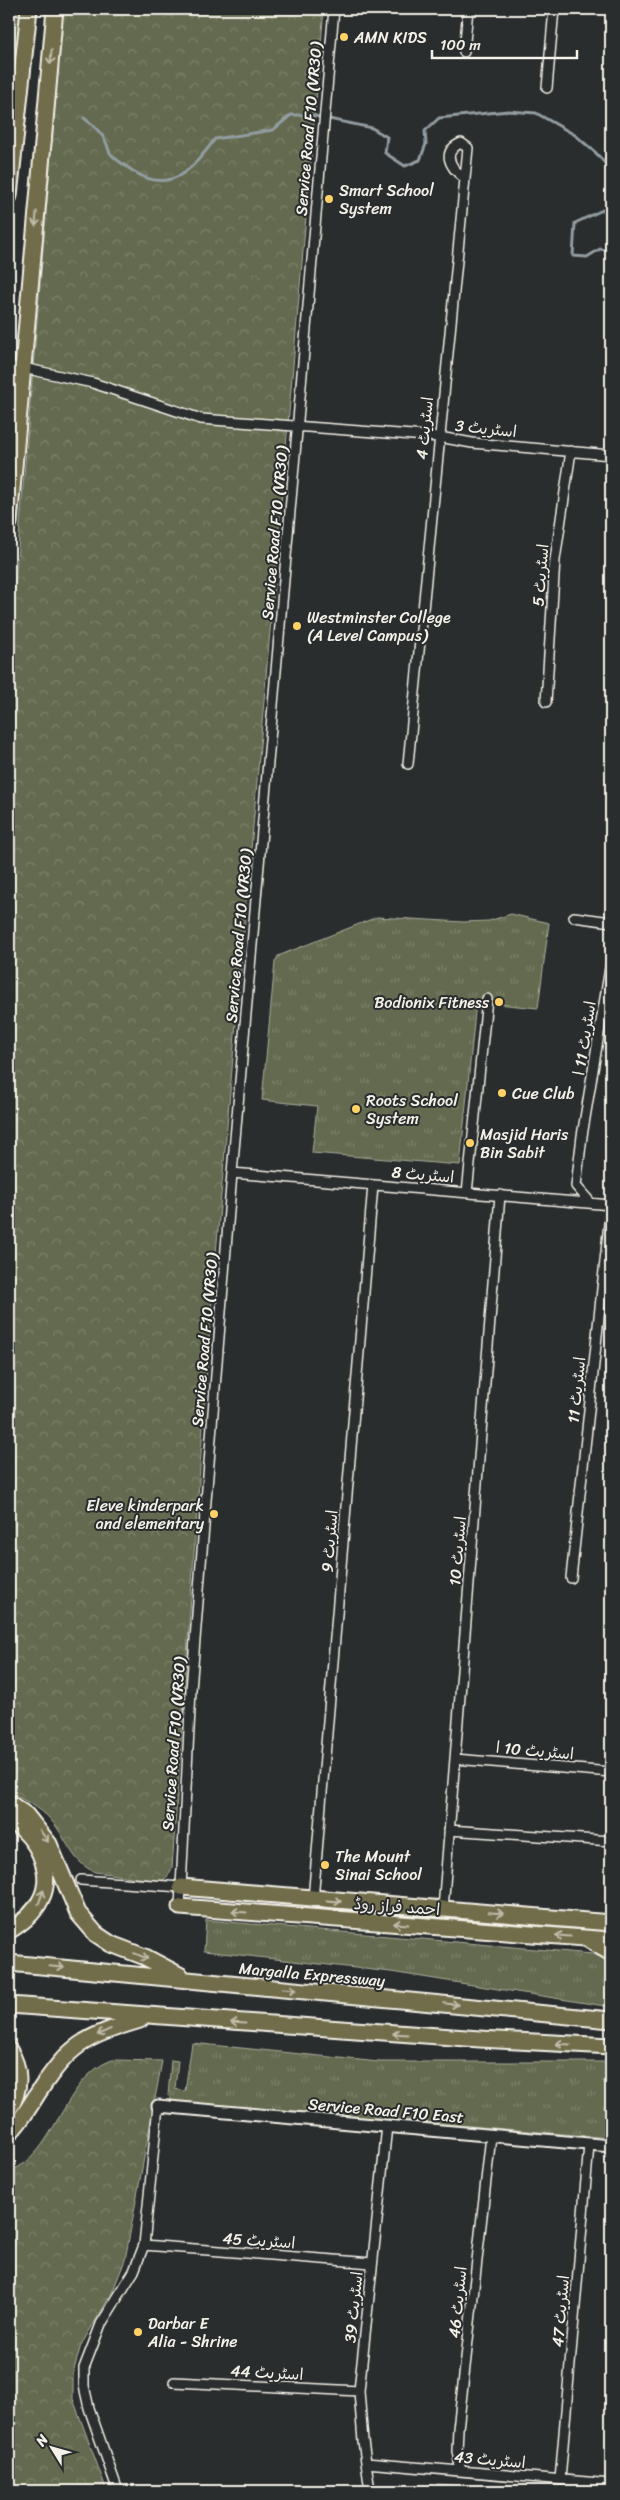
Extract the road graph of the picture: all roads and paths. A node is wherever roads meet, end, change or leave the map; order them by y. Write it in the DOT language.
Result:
graph roads {
  1 [pos="29,9"];
  2 [pos="55,9"];
  3 [pos="334,9"];
  4 [pos="468,9"];
  5 [pos="554,9"];
  6 [pos="464,52"];
  7 [pos="547,88"];
  8 [pos="463,177"];
  9 [pos="9,196"];
  10 [pos="16,368"];
  11 [pos="298,426"];
  12 [pos="438,437"];
  13 [pos="571,451"];
  14 [pos="611,455"];
  15 [pos="9,523"];
  16 [pos="546,702"];
  17 [pos="408,764"];
  18 [pos="574,916"];
  19 [pos="611,922"];
  20 [pos="611,962"];
  21 [pos="487,1000"];
  22 [pos="232,1173"];
  23 [pos="374,1185"];
  24 [pos="467,1193"];
  25 [pos="500,1195"];
  26 [pos="590,1202"];
  27 [pos="611,1205"];
  28 [pos="571,1578"];
  29 [pos="455,1758"];
  30 [pos="611,1772"];
  31 [pos="9,1803"];
  32 [pos="9,1821"];
  33 [pos="449,1830"];
  34 [pos="611,1841"];
  35 [pos="82,1880"];
  36 [pos="181,1887"];
  37 [pos="313,1900"];
  38 [pos="180,1907"];
  39 [pos="443,1909"];
  40 [pos="611,1923"];
  41 [pos="9,1932"];
  42 [pos="584,1938"];
  43 [pos="611,1940"];
  44 [pos="611,1953"];
  45 [pos="9,1963"];
  46 [pos="189,1980"];
  47 [pos="9,2005"];
  48 [pos="151,2017"];
  49 [pos="611,2020"];
  50 [pos="611,2046"];
  51 [pos="9,2050"];
  52 [pos="158,2106"];
  53 [pos="9,2109"];
  54 [pos="386,2126"];
  55 [pos="9,2133"];
  56 [pos="491,2136"];
  57 [pos="590,2145"];
  58 [pos="611,2146"];
  59 [pos="144,2245"];
  60 [pos="372,2263"];
  61 [pos="174,2382"];
  62 [pos="359,2391"];
  63 [pos="366,2463"];
  64 [pos="461,2471"];
  65 [pos="560,2480"];
  66 [pos="611,2484"];
  67 [pos="118,2491"];
  68 [pos="370,2491"];
  1 -- 9 [label="main road"];
  2 -- 10 [label="main road, one-way"];
  3 -- 11 [label="street, Service Road F10 (VR30)"];
  4 -- 6 [label="street"];
  5 -- 7 [label="street"];
  8 -- 12 [label="street, اسٹریٹ 4"];
  10 -- 11 [label="street, اسٹریٹ 3"];
  10 -- 15 [label="main road"];
  11 -- 12 [label="street, اسٹریٹ 3"];
  11 -- 22 [label="street, Service Road F10 (VR30)"];
  12 -- 13 [label="street, اسٹریٹ 3"];
  12 -- 17 [label="street, اسٹریٹ 4"];
  13 -- 14 [label="street, اسٹریٹ 3"];
  13 -- 16 [label="street, اسٹریٹ 5"];
  18 -- 19 [label="street"];
  20 -- 26 [label="street, اسٹریٹ 11 ا"];
  21 -- 24 [label="street"];
  22 -- 23 [label="street, اسٹریٹ 8"];
  22 -- 36 [label="street, Service Road F10 (VR30)"];
  23 -- 24 [label="street, اسٹریٹ 8"];
  23 -- 37 [label="street, اسٹریٹ 9"];
  24 -- 25 [label="street, اسٹریٹ 8"];
  25 -- 26 [label="street, اسٹریٹ 8"];
  25 -- 29 [label="street, اسٹریٹ 10"];
  26 -- 27 [label="street, اسٹریٹ 8"];
  27 -- 28 [label="street, اسٹریٹ 11"];
  29 -- 30 [label="street, اسٹریٹ 10 ا"];
  29 -- 33 [label="street, اسٹریٹ 10"];
  31 -- 46 [label="main road, one-way"];
  41 -- 32 [label="main road, one-way"];
  33 -- 34 [label="street"];
  33 -- 39 [label="street, اسٹریٹ 10"];
  35 -- 36 [label="street"];
  36 -- 37 [label="main road, احمد فراز روڈ"];
  36 -- 38 [label="street, Service Road F10 (VR30)"];
  37 -- 39 [label="main road, احمد فراز روڈ, one-way"];
  42 -- 38 [label="main road, احمد فراز روڈ, one-way"];
  39 -- 40 [label="main road, احمد فراز روڈ, one-way"];
  42 -- 43 [label="main road, احمد فراز روڈ"];
  42 -- 44 [label="main road"];
  45 -- 46 [label="main road, Margalla Expressway, one-way"];
  46 -- 49 [label="main road, Margalla Expressway, one-way"];
  47 -- 48 [label="main road"];
  50 -- 48 [label="main road, one-way"];
  48 -- 55 [label="main road, one-way"];
  51 -- 53 [label="main road"];
  52 -- 54 [label="street, Service Road F10 East"];
  52 -- 59 [label="street"];
  54 -- 56 [label="street, Service Road F10 East"];
  54 -- 60 [label="street, اسٹریٹ 39"];
  56 -- 57 [label="street, Service Road F10 East"];
  56 -- 64 [label="street, اسٹریٹ 46"];
  57 -- 58 [label="street, Service Road F10 East"];
  57 -- 65 [label="street, اسٹریٹ 47"];
  59 -- 60 [label="street, اسٹریٹ 45"];
  59 -- 67 [label="street"];
  60 -- 62 [label="street, اسٹریٹ 39"];
  61 -- 62 [label="street, اسٹریٹ 44"];
  62 -- 63 [label="street, اسٹریٹ 39"];
  63 -- 64 [label="street, اسٹریٹ 43"];
  63 -- 68 [label="street, اسٹریٹ 39"];
  64 -- 65 [label="street, اسٹریٹ 43"];
  65 -- 66 [label="street, اسٹریٹ 43"];
}
